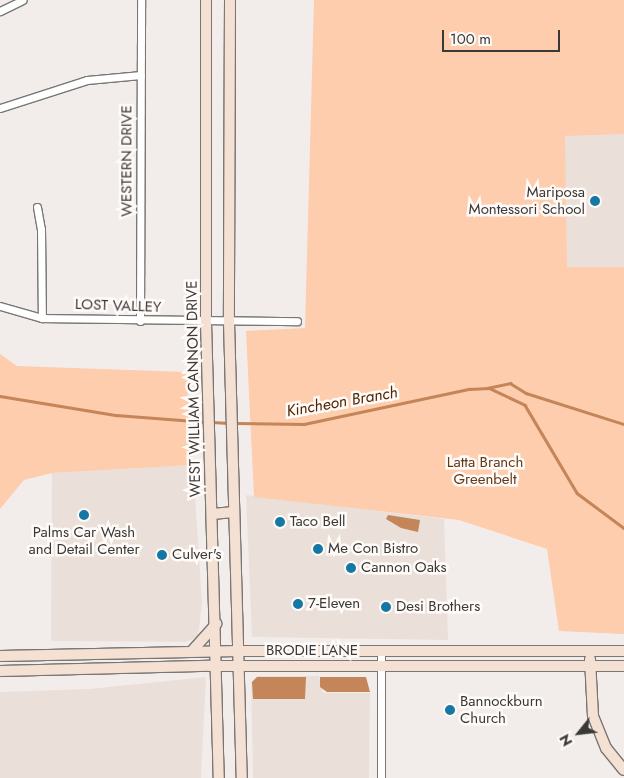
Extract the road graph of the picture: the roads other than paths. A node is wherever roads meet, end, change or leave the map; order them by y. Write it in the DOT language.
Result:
graph roads {
  1 [pos="23,0"];
  2 [pos="141,0"];
  3 [pos="206,0"];
  4 [pos="230,0"];
  5 [pos="0,11"];
  6 [pos="141,75"];
  7 [pos="0,108"];
  8 [pos="37,207"];
  9 [pos="0,306"];
  10 [pos="42,318"];
  11 [pos="140,321"];
  12 [pos="298,321"];
  13 [pos="206,322"];
  14 [pos="228,322"];
  15 [pos="234,512"];
  16 [pos="212,514"];
  17 [pos="216,624"];
  18 [pos="218,651"];
  19 [pos="238,651"];
  20 [pos="590,651"];
  21 [pos="624,651"];
  22 [pos="191,652"];
  23 [pos="381,652"];
  24 [pos="0,656"];
  25 [pos="590,665"];
  26 [pos="218,666"];
  27 [pos="238,666"];
  28 [pos="381,666"];
  29 [pos="624,666"];
  30 [pos="0,671"];
  31 [pos="624,770"];
  32 [pos="219,778"];
  33 [pos="242,778"];
  34 [pos="381,778"];
  1 -- 5 [label="street"];
  2 -- 6 [label="street, WESTERN DRIVE"];
  3 -- 13 [label="main road, WEST WILLIAM CANNON DRIVE"];
  4 -- 14 [label="main road"];
  6 -- 7 [label="street"];
  6 -- 11 [label="street, WESTERN DRIVE"];
  8 -- 10 [label="street"];
  9 -- 10 [label="street, LOST VALLEY"];
  10 -- 11 [label="street, LOST VALLEY"];
  11 -- 13 [label="street, LOST VALLEY"];
  12 -- 14 [label="street, LOST VALLEY"];
  13 -- 14 [label="street, LOST VALLEY"];
  13 -- 16 [label="main road, WEST WILLIAM CANNON DRIVE"];
  14 -- 15 [label="main road"];
  15 -- 16 [label="main road"];
  15 -- 19 [label="main road"];
  16 -- 17 [label="main road, WEST WILLIAM CANNON DRIVE"];
  17 -- 18 [label="main road, WEST WILLIAM CANNON DRIVE"];
  17 -- 22 [label="main road"];
  18 -- 19 [label="main road, BRODIE LANE"];
  18 -- 22 [label="main road, BRODIE LANE"];
  18 -- 26 [label="main road, WEST WILLIAM CANNON DRIVE"];
  19 -- 23 [label="main road, BRODIE LANE"];
  19 -- 27 [label="main road"];
  20 -- 21 [label="main road, BRODIE LANE"];
  20 -- 23 [label="main road, BRODIE LANE"];
  20 -- 25 [label="main road"];
  22 -- 24 [label="main road, BRODIE LANE"];
  23 -- 28 [label="street"];
  25 -- 28 [label="main road, BRODIE LANE"];
  25 -- 29 [label="main road, BRODIE LANE"];
  25 -- 31 [label="main road"];
  26 -- 27 [label="main road, BRODIE LANE"];
  26 -- 30 [label="main road, BRODIE LANE"];
  26 -- 32 [label="main road, WEST WILLIAM CANNON DRIVE"];
  27 -- 28 [label="main road, BRODIE LANE"];
  27 -- 33 [label="main road"];
  28 -- 34 [label="street"];
}
